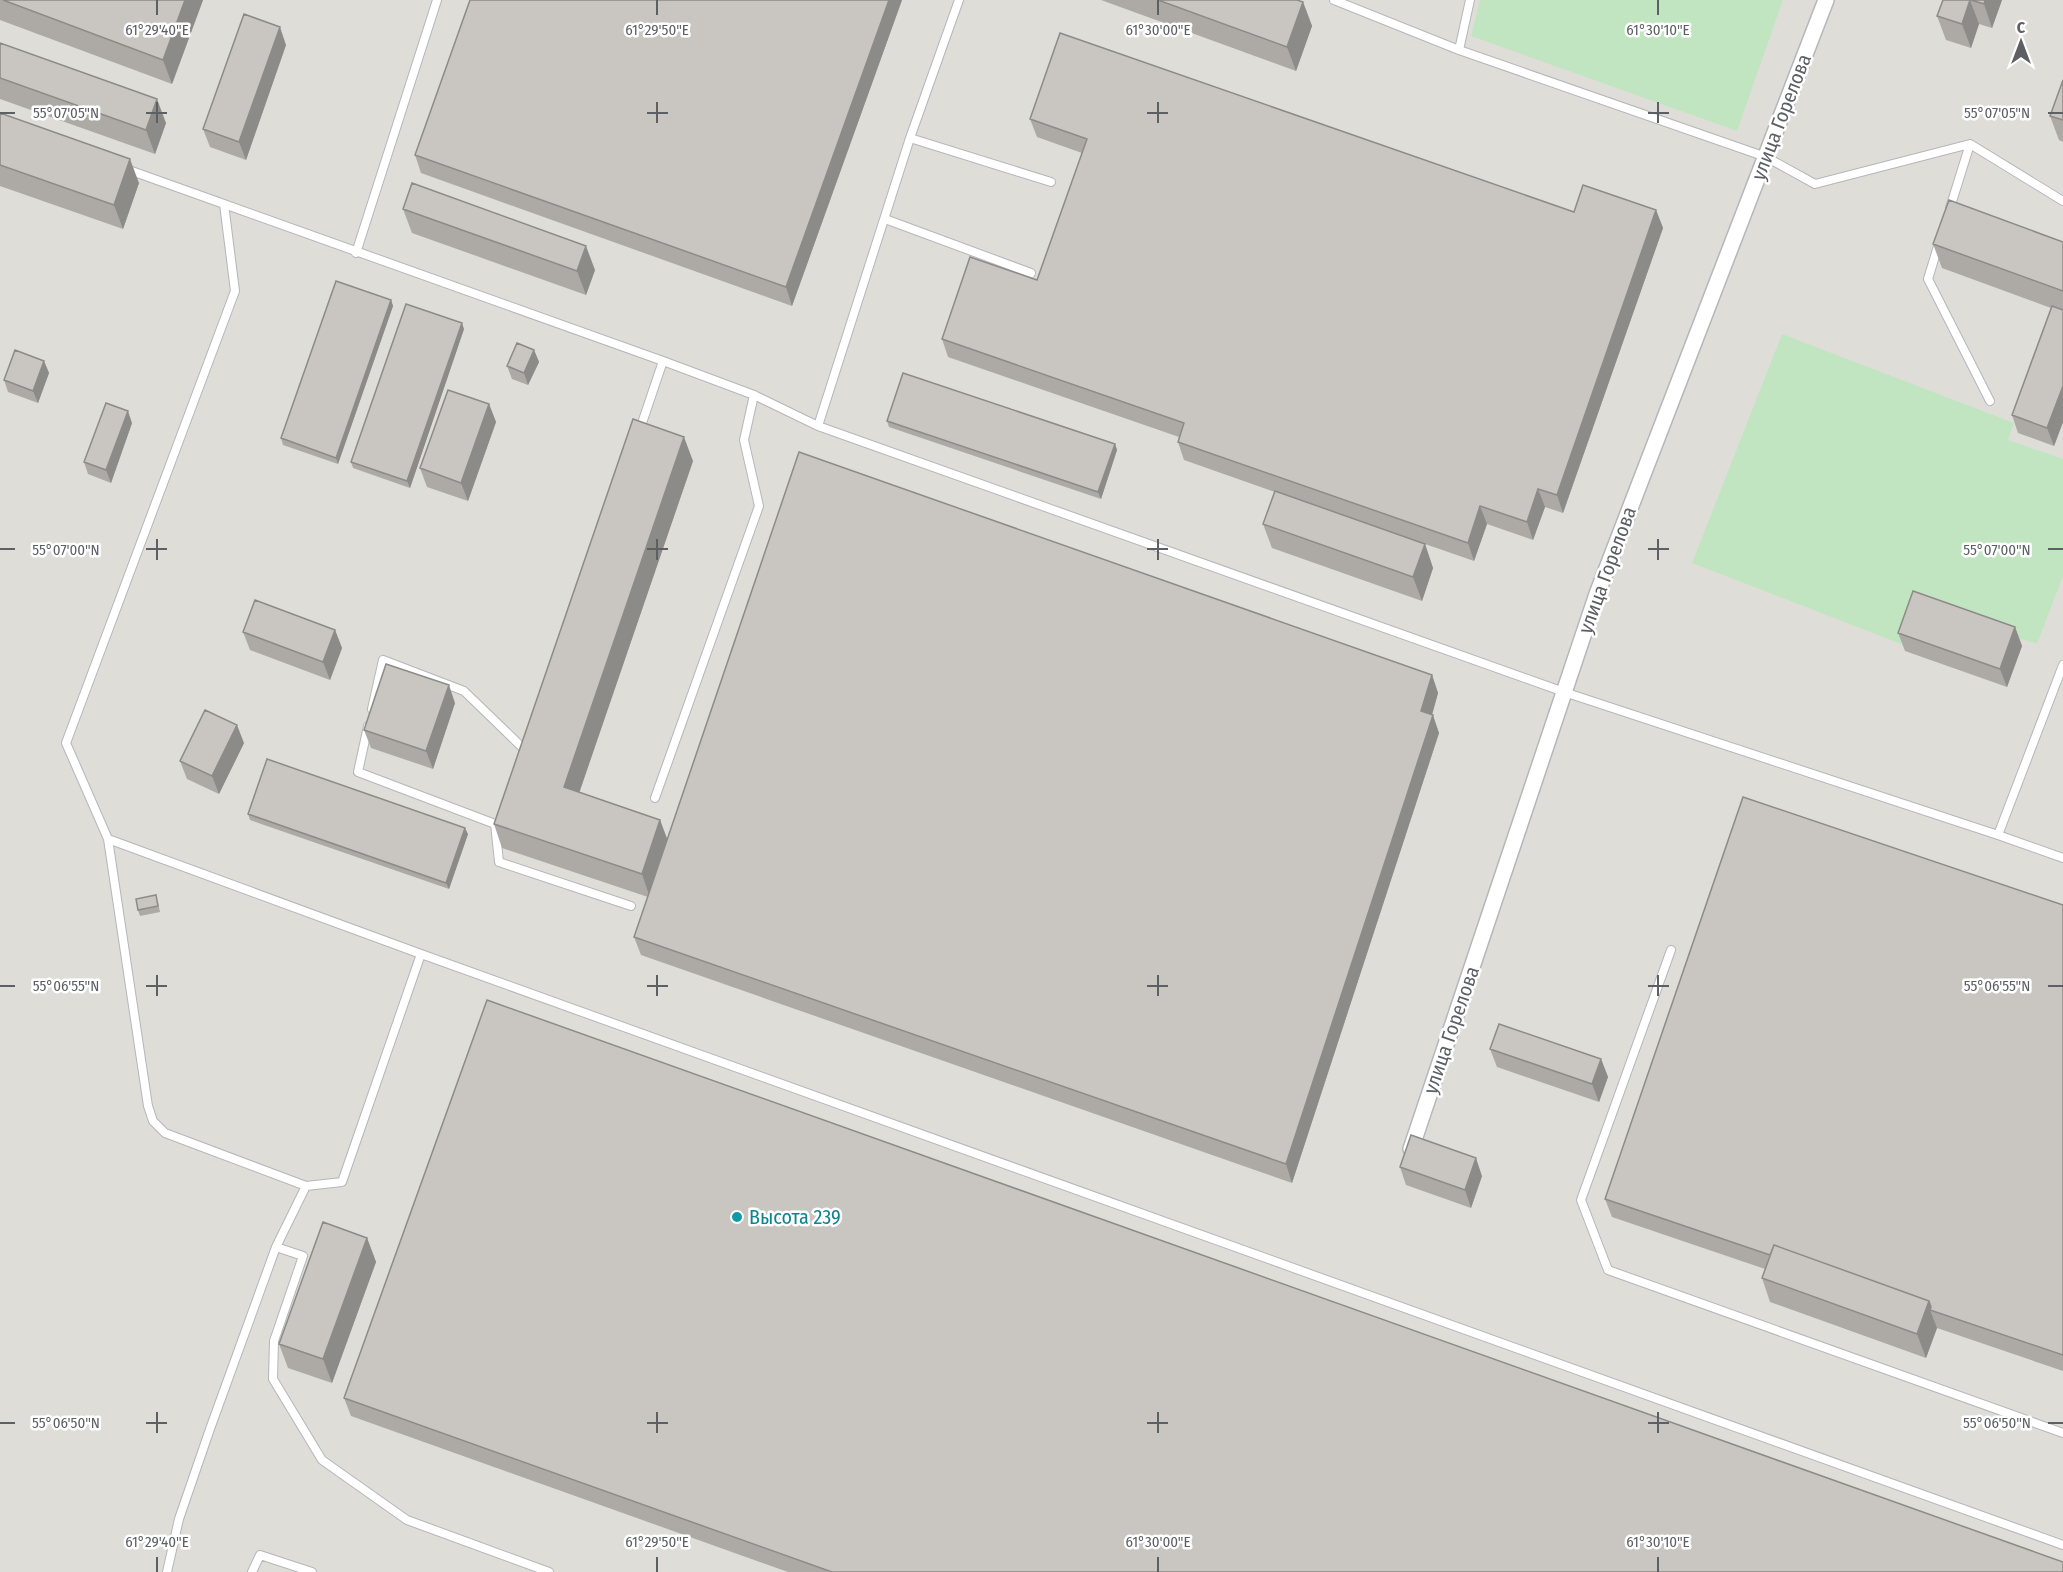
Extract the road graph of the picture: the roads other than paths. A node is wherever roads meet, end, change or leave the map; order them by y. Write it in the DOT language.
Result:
graph roads {
  1 [pos="437,0"];
  2 [pos="958,0"];
  3 [pos="1334,0"];
  4 [pos="1470,0"];
  5 [pos="1826,0"];
  6 [pos="1459,50"];
  7 [pos="910,138"];
  8 [pos="1970,144"];
  9 [pos="1766,157"];
  10 [pos="112,164"];
  11 [pos="1051,182"];
  12 [pos="2063,201"];
  13 [pos="224,204"];
  14 [pos="1949,212"];
  15 [pos="885,219"];
  16 [pos="1942,234"];
  17 [pos="356,253"];
  18 [pos="1031,273"];
  19 [pos="663,361"];
  20 [pos="754,396"];
  21 [pos="1990,401"];
  22 [pos="818,426"];
  23 [pos="636,439"];
  24 [pos="2063,665"];
  25 [pos="1564,692"];
  26 [pos="532,741"];
  27 [pos="655,798"];
  28 [pos="1998,835"];
  29 [pos="108,839"];
  30 [pos="2063,858"];
  31 [pos="631,906"];
  32 [pos="1671,950"];
  33 [pos="421,954"];
  34 [pos="1411,1149"];
  35 [pos="306,1186"];
  36 [pos="276,1247"];
  37 [pos="2063,1433"];
  38 [pos="2063,1545"];
  39 [pos="167,1572"];
  40 [pos="252,1572"];
  41 [pos="312,1572"];
  42 [pos="549,1572"];
  1 -- 17 [label="lane"];
  2 -- 7 [label="lane"];
  3 -- 6 [label="lane"];
  4 -- 6 [label="lane"];
  5 -- 9 [label="street, улица Горелова"];
  6 -- 9 [label="lane"];
  7 -- 11 [label="lane"];
  7 -- 15 [label="lane"];
  8 -- 9 [label="lane"];
  8 -- 12 [label="lane"];
  8 -- 14 [label="lane"];
  9 -- 25 [label="street, улица Горелова"];
  10 -- 13 [label="lane"];
  13 -- 17 [label="lane"];
  13 -- 29 [label="lane"];
  15 -- 18 [label="lane"];
  15 -- 22 [label="lane"];
  16 -- 21 [label="lane"];
  17 -- 19 [label="lane"];
  19 -- 20 [label="lane"];
  19 -- 23 [label="lane"];
  20 -- 22 [label="lane"];
  20 -- 27 [label="lane"];
  22 -- 25 [label="lane"];
  24 -- 28 [label="lane"];
  25 -- 28 [label="lane"];
  25 -- 34 [label="street, улица Горелова"];
  26 -- 31 [label="lane"];
  28 -- 30 [label="lane"];
  29 -- 33 [label="lane"];
  29 -- 35 [label="lane"];
  32 -- 37 [label="lane"];
  33 -- 35 [label="lane"];
  33 -- 38 [label="lane"];
  35 -- 36 [label="lane"];
  36 -- 39 [label="lane"];
  36 -- 42 [label="lane"];
  40 -- 41 [label="lane"];
}
